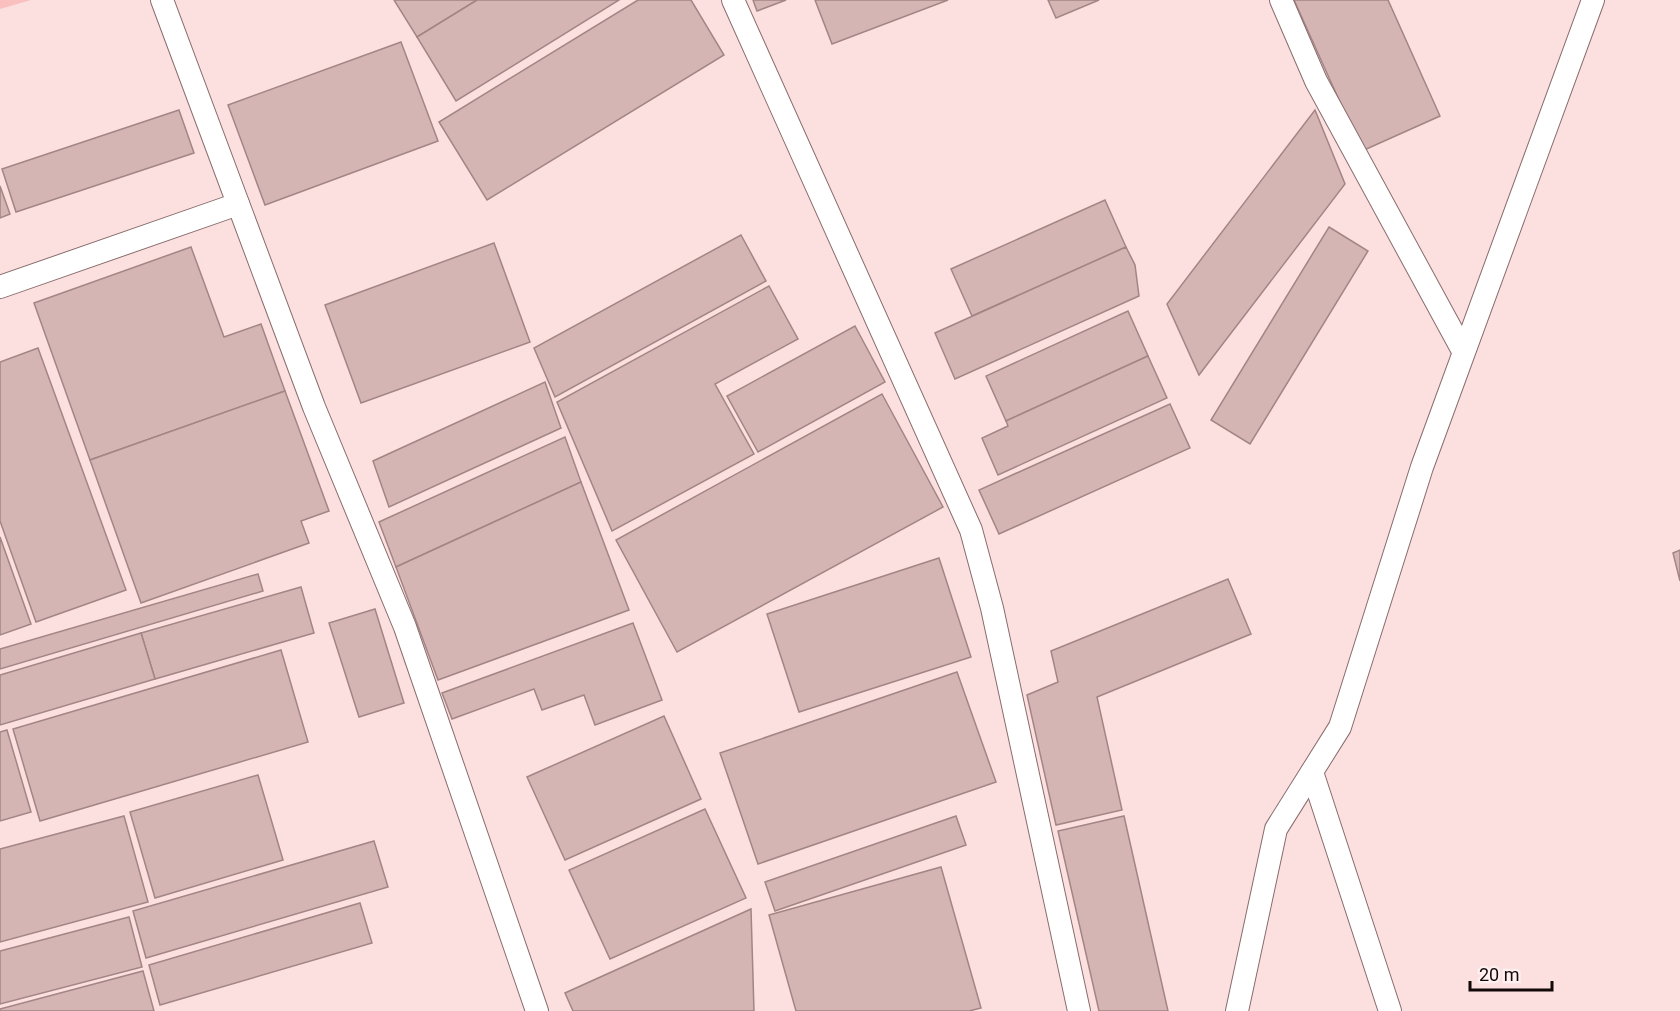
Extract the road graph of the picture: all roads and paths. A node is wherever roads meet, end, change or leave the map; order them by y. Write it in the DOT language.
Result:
graph roads {
  1 [pos="162,0"];
  2 [pos="733,0"];
  3 [pos="1281,0"];
  4 [pos="1593,0"];
  5 [pos="238,204"];
  6 [pos="0,287"];
  7 [pos="1463,351"];
  8 [pos="1312,772"];
  9 [pos="537,1011"];
  10 [pos="1079,1011"];
  11 [pos="1237,1011"];
  12 [pos="1390,1011"];
  1 -- 5 [label="street"];
  2 -- 10 [label="street"];
  3 -- 7 [label="street"];
  4 -- 7 [label="street"];
  5 -- 6 [label="street"];
  5 -- 9 [label="street"];
  7 -- 8 [label="street"];
  8 -- 11 [label="street"];
  8 -- 12 [label="street"];
}
